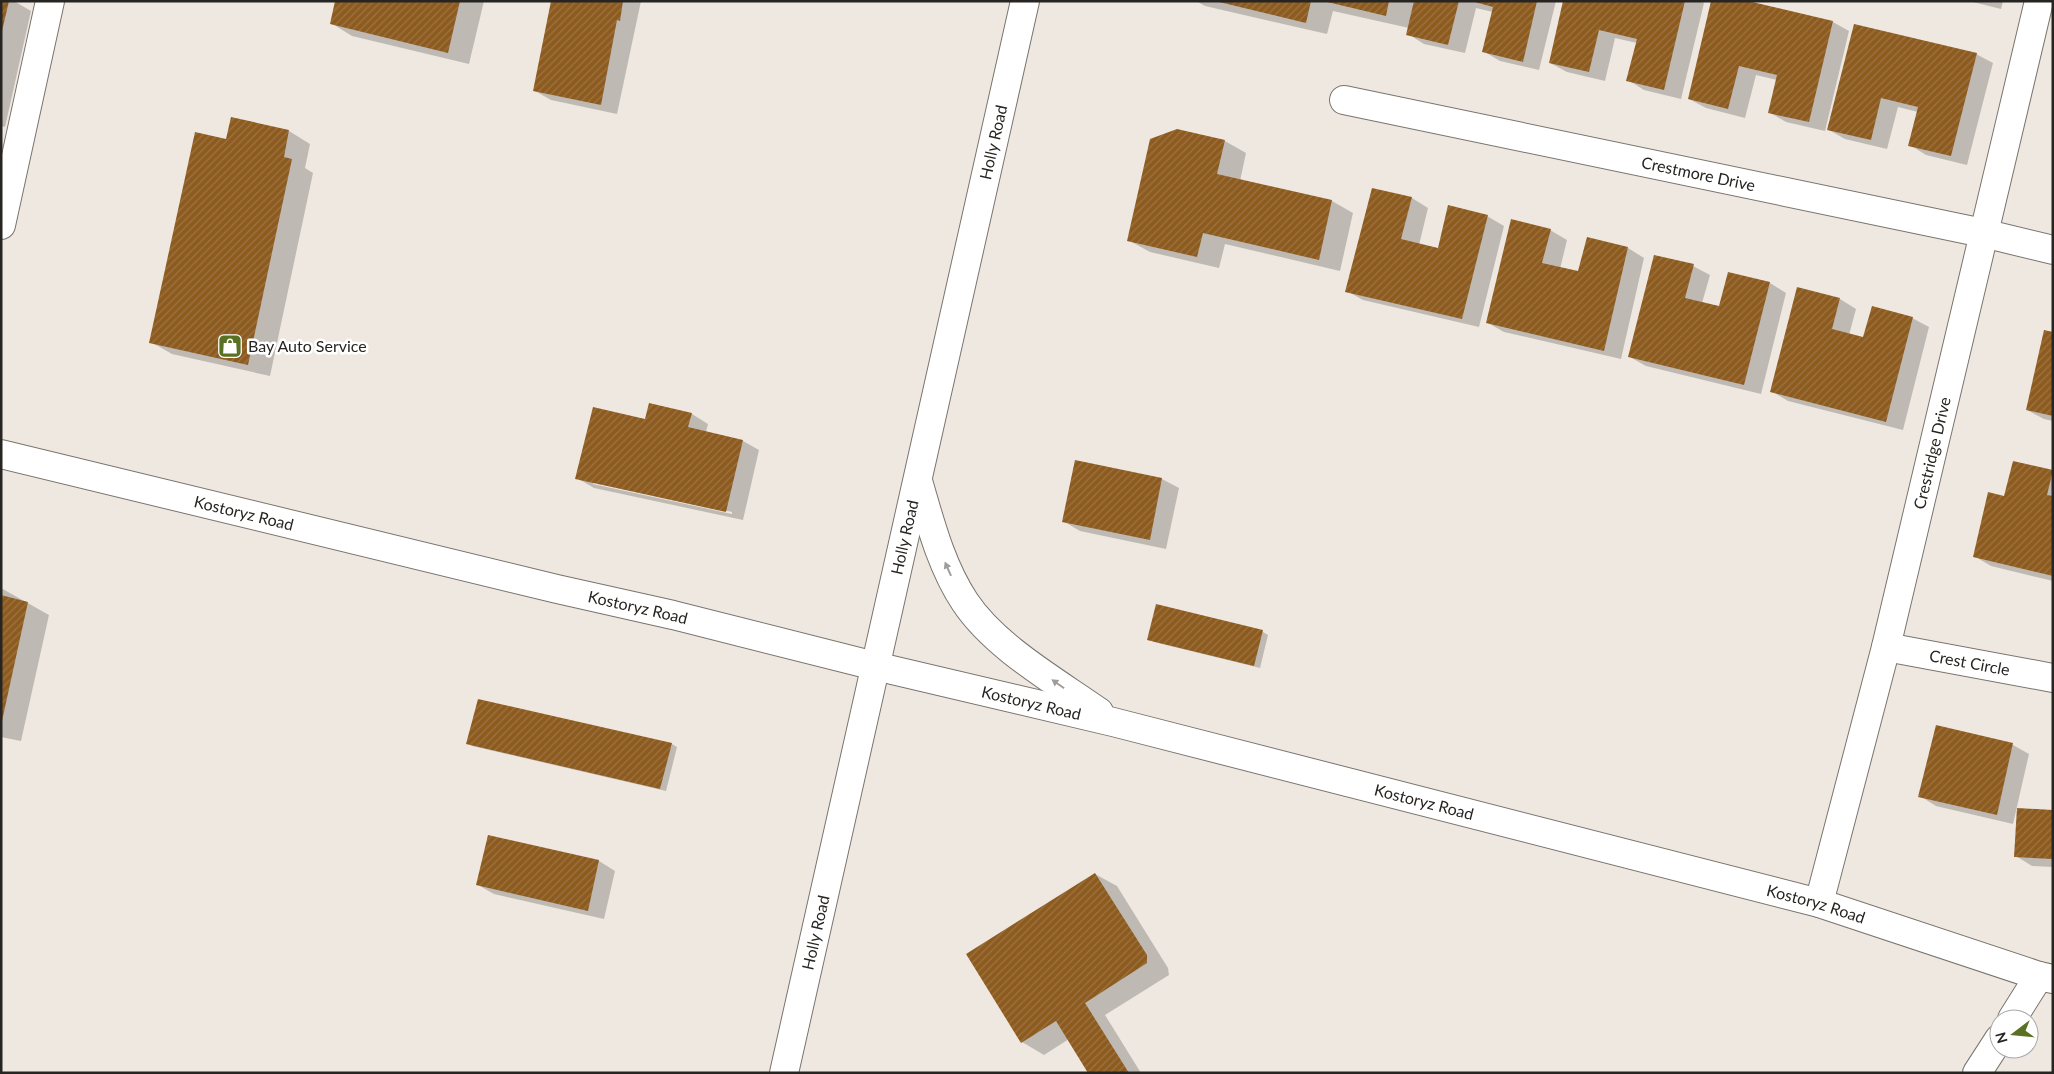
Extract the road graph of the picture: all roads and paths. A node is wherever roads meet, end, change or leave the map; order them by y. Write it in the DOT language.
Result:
graph roads {
  1 [pos="50,1"];
  2 [pos="1025,1"];
  3 [pos="2039,1"];
  4 [pos="1344,100"];
  5 [pos="1,225"];
  6 [pos="1983,233"];
  7 [pos="2053,250"];
  8 [pos="1,454"];
  9 [pos="918,479"];
  10 [pos="1886,647"];
  11 [pos="876,666"];
  12 [pos="2053,678"];
  13 [pos="1113,722"];
  14 [pos="1819,903"];
  15 [pos="2046,978"];
  16 [pos="2020,1009"];
  17 [pos="1989,1054"];
  18 [pos="784,1073"];
  19 [pos="1977,1073"];
  1 -- 5 [label="main road"];
  2 -- 9 [label="main road, Holly Road"];
  3 -- 6 [label="main road, Crestridge Drive"];
  4 -- 6 [label="main road, Crestmore Drive"];
  6 -- 7 [label="main road, Crestmore Drive"];
  6 -- 10 [label="main road, Crestridge Drive"];
  8 -- 11 [label="main road, Kostoryz Road"];
  9 -- 11 [label="main road, Holly Road"];
  13 -- 9 [label="main road, one-way"];
  10 -- 12 [label="main road, Crest Circle"];
  10 -- 14 [label="main road, Crestridge Drive"];
  11 -- 13 [label="main road, Kostoryz Road"];
  11 -- 18 [label="main road, Holly Road"];
  13 -- 14 [label="main road, Kostoryz Road"];
  14 -- 15 [label="main road, Kostoryz Road"];
  15 -- 16 [label="main road"];
  17 -- 19 [label="main road"];
}
